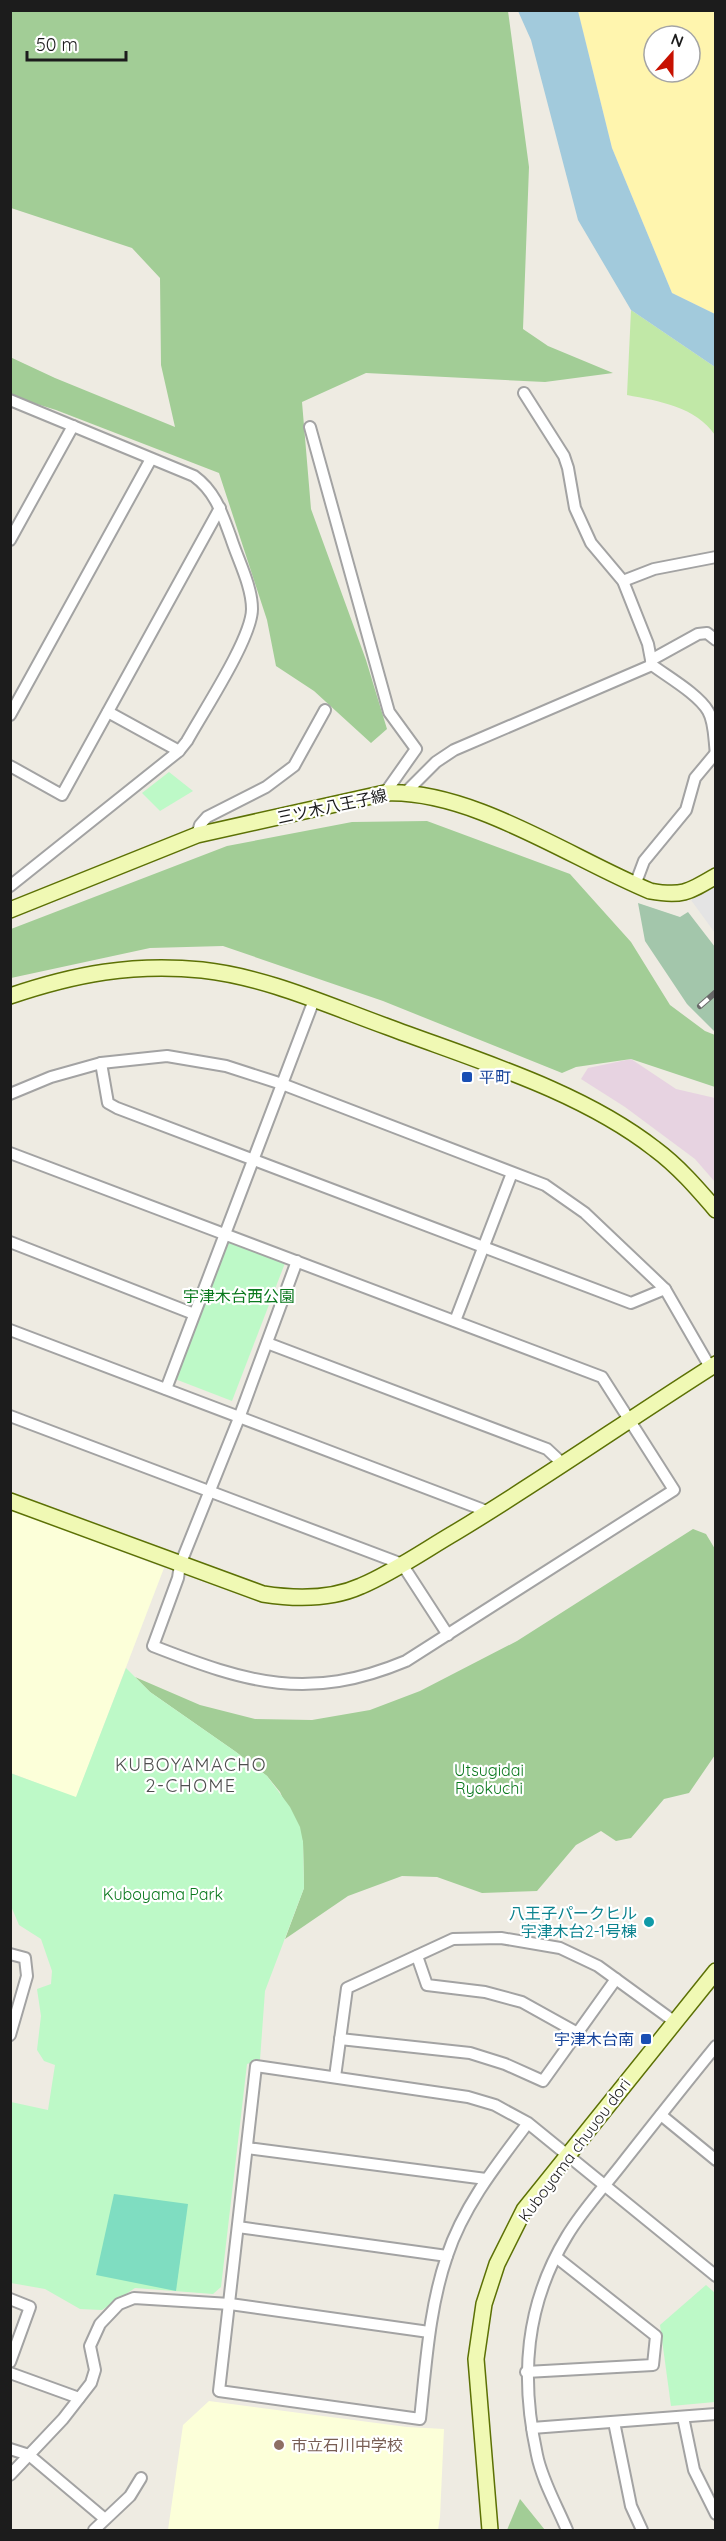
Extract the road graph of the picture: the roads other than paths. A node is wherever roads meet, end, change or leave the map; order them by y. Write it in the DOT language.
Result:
graph roads {
  1 [pos="524,393"];
  2 [pos="10,400"];
  3 [pos="73,426"];
  4 [pos="309,427"];
  5 [pos="151,459"];
  6 [pos="220,508"];
  7 [pos="10,540"];
  8 [pos="716,557"];
  9 [pos="623,580"];
  10 [pos="716,640"];
  11 [pos="651,662"];
  12 [pos="712,708"];
  13 [pos="324,710"];
  14 [pos="108,712"];
  15 [pos="10,715"];
  16 [pos="179,751"];
  17 [pos="716,754"];
  18 [pos="10,766"];
  19 [pos="406,792"];
  20 [pos="385,793"];
  21 [pos="197,835"];
  22 [pos="716,876"];
  23 [pos="635,885"];
  24 [pos="10,886"];
  25 [pos="10,910"];
  26 [pos="10,996"];
  27 [pos="314,1000"];
  28 [pos="101,1063"];
  29 [pos="282,1084"];
  30 [pos="10,1094"];
  31 [pos="10,1153"];
  32 [pos="253,1159"];
  33 [pos="512,1173"];
  34 [pos="716,1210"];
  35 [pos="225,1234"];
  36 [pos="10,1242"];
  37 [pos="483,1247"];
  38 [pos="297,1261"];
  39 [pos="665,1289"];
  40 [pos="194,1314"];
  41 [pos="455,1321"];
  42 [pos="10,1330"];
  43 [pos="267,1343"];
  44 [pos="713,1366"];
  45 [pos="166,1389"];
  46 [pos="10,1416"];
  47 [pos="239,1418"];
  48 [pos="629,1418"];
  49 [pos="563,1464"];
  50 [pos="210,1491"];
  51 [pos="10,1501"];
  52 [pos="489,1512"];
  53 [pos="402,1564"];
  54 [pos="180,1565"];
  55 [pos="448,1635"];
  56 [pos="10,1954"];
  57 [pos="417,1956"];
  58 [pos="716,1971"];
  59 [pos="616,1979"];
  60 [pos="675,2022"];
  61 [pos="11,2029"];
  62 [pos="576,2032"];
  63 [pos="340,2039"];
  64 [pos="715,2049"];
  65 [pos="335,2077"];
  66 [pos="661,2115"];
  67 [pos="528,2123"];
  68 [pos="247,2148"];
  69 [pos="567,2155"];
  70 [pos="716,2160"];
  71 [pos="486,2179"];
  72 [pos="604,2186"];
  73 [pos="238,2227"];
  74 [pos="447,2256"];
  75 [pos="556,2257"];
  76 [pos="716,2276"];
  77 [pos="10,2300"];
  78 [pos="230,2304"];
  79 [pos="429,2332"];
  80 [pos="10,2362"];
  81 [pos="526,2372"];
  82 [pos="10,2373"];
  83 [pos="79,2398"];
  84 [pos="716,2414"];
  85 [pos="683,2417"];
  86 [pos="614,2422"];
  87 [pos="532,2428"];
  88 [pos="10,2449"];
  89 [pos="29,2455"];
  90 [pos="10,2475"];
  91 [pos="141,2478"];
  92 [pos="716,2514"];
  93 [pos="105,2519"];
  94 [pos="94,2530"];
  95 [pos="490,2530"];
  96 [pos="567,2530"];
  97 [pos="642,2530"];
  1 -- 9 [label="street"];
  2 -- 3 [label="street"];
  3 -- 5 [label="street"];
  3 -- 7 [label="street"];
  4 -- 20 [label="street"];
  5 -- 6 [label="street"];
  5 -- 15 [label="street"];
  6 -- 14 [label="street"];
  6 -- 16 [label="street"];
  8 -- 9 [label="street"];
  9 -- 11 [label="street"];
  10 -- 11 [label="street"];
  11 -- 12 [label="street"];
  11 -- 19 [label="street"];
  12 -- 17 [label="street"];
  13 -- 21 [label="street"];
  14 -- 16 [label="street"];
  14 -- 18 [label="street"];
  16 -- 24 [label="street"];
  17 -- 23 [label="street"];
  19 -- 20 [label="street, 三ツ木八王子線"];
  19 -- 23 [label="street, 三ツ木八王子線"];
  20 -- 21 [label="street, 三ツ木八王子線"];
  21 -- 25 [label="street, 三ツ木八王子線"];
  22 -- 23 [label="street, 三ツ木八王子線"];
  26 -- 27 [label="street"];
  27 -- 29 [label="street"];
  27 -- 34 [label="street"];
  28 -- 29 [label="street"];
  28 -- 30 [label="street"];
  28 -- 32 [label="street"];
  29 -- 32 [label="street"];
  29 -- 33 [label="street"];
  31 -- 35 [label="street"];
  32 -- 35 [label="street"];
  32 -- 37 [label="street"];
  33 -- 37 [label="street"];
  33 -- 39 [label="street"];
  35 -- 38 [label="street"];
  35 -- 40 [label="street"];
  36 -- 40 [label="street"];
  37 -- 39 [label="street"];
  37 -- 41 [label="street"];
  38 -- 41 [label="street"];
  38 -- 43 [label="street"];
  39 -- 44 [label="street"];
  40 -- 45 [label="street"];
  41 -- 48 [label="street"];
  42 -- 45 [label="street"];
  43 -- 47 [label="street"];
  43 -- 49 [label="street"];
  44 -- 48 [label="street"];
  45 -- 47 [label="street"];
  46 -- 50 [label="street"];
  47 -- 50 [label="street"];
  47 -- 52 [label="street"];
  48 -- 49 [label="street"];
  48 -- 55 [label="street"];
  49 -- 52 [label="street"];
  50 -- 53 [label="street"];
  50 -- 54 [label="street"];
  51 -- 54 [label="street"];
  52 -- 53 [label="street"];
  53 -- 54 [label="street"];
  53 -- 55 [label="street"];
  54 -- 55 [label="street"];
  56 -- 61 [label="street"];
  57 -- 59 [label="street"];
  57 -- 62 [label="street"];
  57 -- 63 [label="street"];
  58 -- 60 [label="street, Kuboyama chuuou dori"];
  59 -- 60 [label="street"];
  59 -- 62 [label="street"];
  60 -- 69 [label="street, Kuboyama chuuou dori"];
  62 -- 63 [label="street"];
  63 -- 65 [label="street"];
  64 -- 66 [label="street"];
  65 -- 67 [label="street"];
  65 -- 68 [label="street"];
  66 -- 70 [label="street"];
  66 -- 72 [label="street"];
  67 -- 69 [label="street"];
  67 -- 71 [label="street"];
  68 -- 71 [label="street"];
  68 -- 73 [label="street"];
  69 -- 72 [label="street"];
  69 -- 95 [label="street, Kuboyama chuuou dori"];
  71 -- 74 [label="street"];
  72 -- 75 [label="street"];
  72 -- 76 [label="street"];
  73 -- 74 [label="street"];
  73 -- 78 [label="street"];
  74 -- 79 [label="street"];
  75 -- 81 [label="street"];
  75 -- 81 [label="street"];
  77 -- 80 [label="street"];
  78 -- 79 [label="street"];
  78 -- 79 [label="street"];
  78 -- 83 [label="street"];
  81 -- 87 [label="street"];
  82 -- 83 [label="street"];
  83 -- 89 [label="street"];
  84 -- 85 [label="street"];
  85 -- 86 [label="street"];
  85 -- 92 [label="street"];
  86 -- 87 [label="street"];
  86 -- 97 [label="street"];
  87 -- 96 [label="street"];
  88 -- 89 [label="street"];
  89 -- 90 [label="street"];
  89 -- 93 [label="street"];
  91 -- 93 [label="street"];
  93 -- 94 [label="street"];
}
